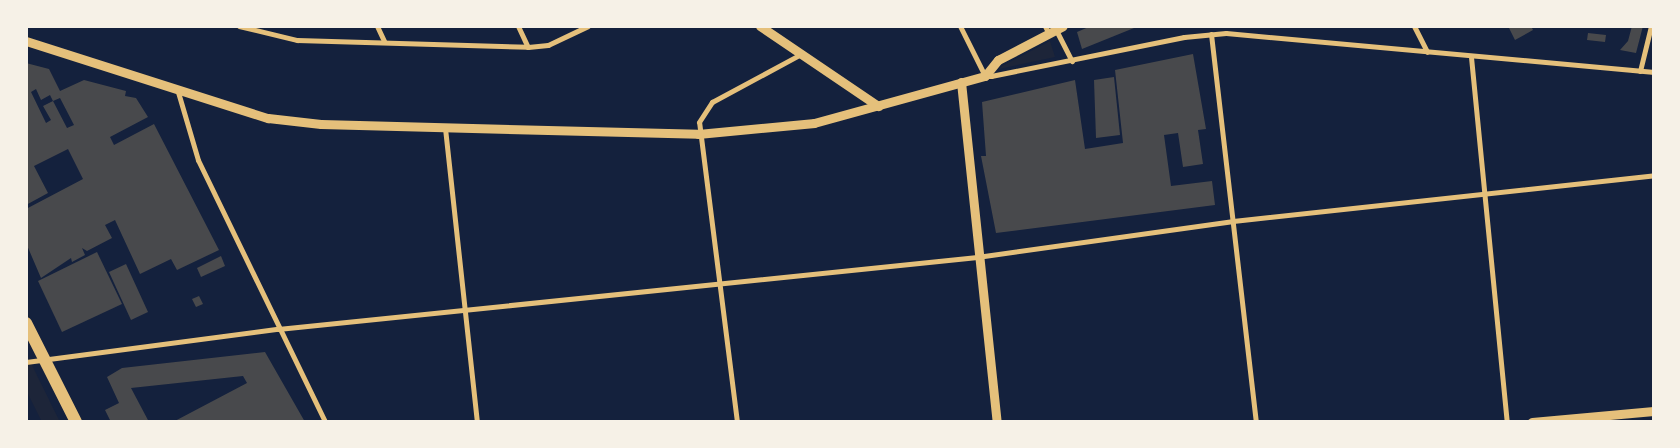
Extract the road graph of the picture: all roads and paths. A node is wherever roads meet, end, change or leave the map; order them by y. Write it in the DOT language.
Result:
graph roads {
  1 [pos="239,26"];
  2 [pos="377,26"];
  3 [pos="518,26"];
  4 [pos="588,26"];
  5 [pos="760,26"];
  6 [pos="960,26"];
  7 [pos="1414,26"];
  8 [pos="1651,26"];
  9 [pos="1053,29"];
  10 [pos="1211,34"];
  11 [pos="384,40"];
  12 [pos="26,41"];
  13 [pos="528,47"];
  14 [pos="1427,52"];
  15 [pos="804,53"];
  16 [pos="1471,57"];
  17 [pos="1072,62"];
  18 [pos="1640,71"];
  19 [pos="1654,72"];
  20 [pos="985,76"];
  21 [pos="961,82"];
  22 [pos="178,92"];
  23 [pos="878,106"];
  24 [pos="445,128"];
  25 [pos="698,134"];
  26 [pos="1654,175"];
  27 [pos="1487,192"];
  28 [pos="1233,221"];
  29 [pos="977,257"];
  30 [pos="717,282"];
  31 [pos="464,311"];
  32 [pos="26,323"];
  33 [pos="278,329"];
  34 [pos="44,358"];
  35 [pos="26,362"];
  36 [pos="1654,411"];
  37 [pos="76,422"];
  38 [pos="325,422"];
  39 [pos="477,422"];
  40 [pos="737,422"];
  41 [pos="997,422"];
  42 [pos="1256,422"];
  43 [pos="1507,422"];
  44 [pos="1532,422"];
  1 -- 11 [label="street"];
  2 -- 11 [label="street"];
  3 -- 13 [label="street"];
  4 -- 13 [label="street"];
  5 -- 15 [label="street"];
  6 -- 20 [label="street"];
  7 -- 14 [label="street"];
  8 -- 18 [label="street"];
  9 -- 17 [label="street"];
  9 -- 20 [label="street"];
  10 -- 14 [label="street"];
  10 -- 17 [label="street"];
  10 -- 28 [label="street"];
  11 -- 13 [label="street"];
  12 -- 22 [label="street"];
  14 -- 16 [label="street"];
  15 -- 23 [label="street"];
  15 -- 25 [label="street"];
  16 -- 18 [label="street"];
  16 -- 27 [label="street"];
  17 -- 20 [label="street"];
  18 -- 19 [label="street"];
  20 -- 21 [label="street"];
  21 -- 23 [label="street"];
  21 -- 29 [label="street"];
  22 -- 24 [label="street"];
  22 -- 33 [label="street"];
  23 -- 25 [label="street"];
  24 -- 25 [label="street"];
  24 -- 31 [label="street"];
  25 -- 30 [label="street"];
  26 -- 27 [label="street"];
  27 -- 28 [label="street"];
  27 -- 43 [label="street"];
  28 -- 29 [label="street"];
  28 -- 42 [label="street"];
  29 -- 30 [label="street"];
  29 -- 41 [label="street"];
  30 -- 31 [label="street"];
  30 -- 40 [label="street"];
  31 -- 33 [label="street"];
  31 -- 39 [label="street"];
  32 -- 34 [label="main road"];
  33 -- 34 [label="street"];
  33 -- 38 [label="street"];
  34 -- 35 [label="street"];
  34 -- 37 [label="main road"];
  36 -- 44 [label="street"];
}
